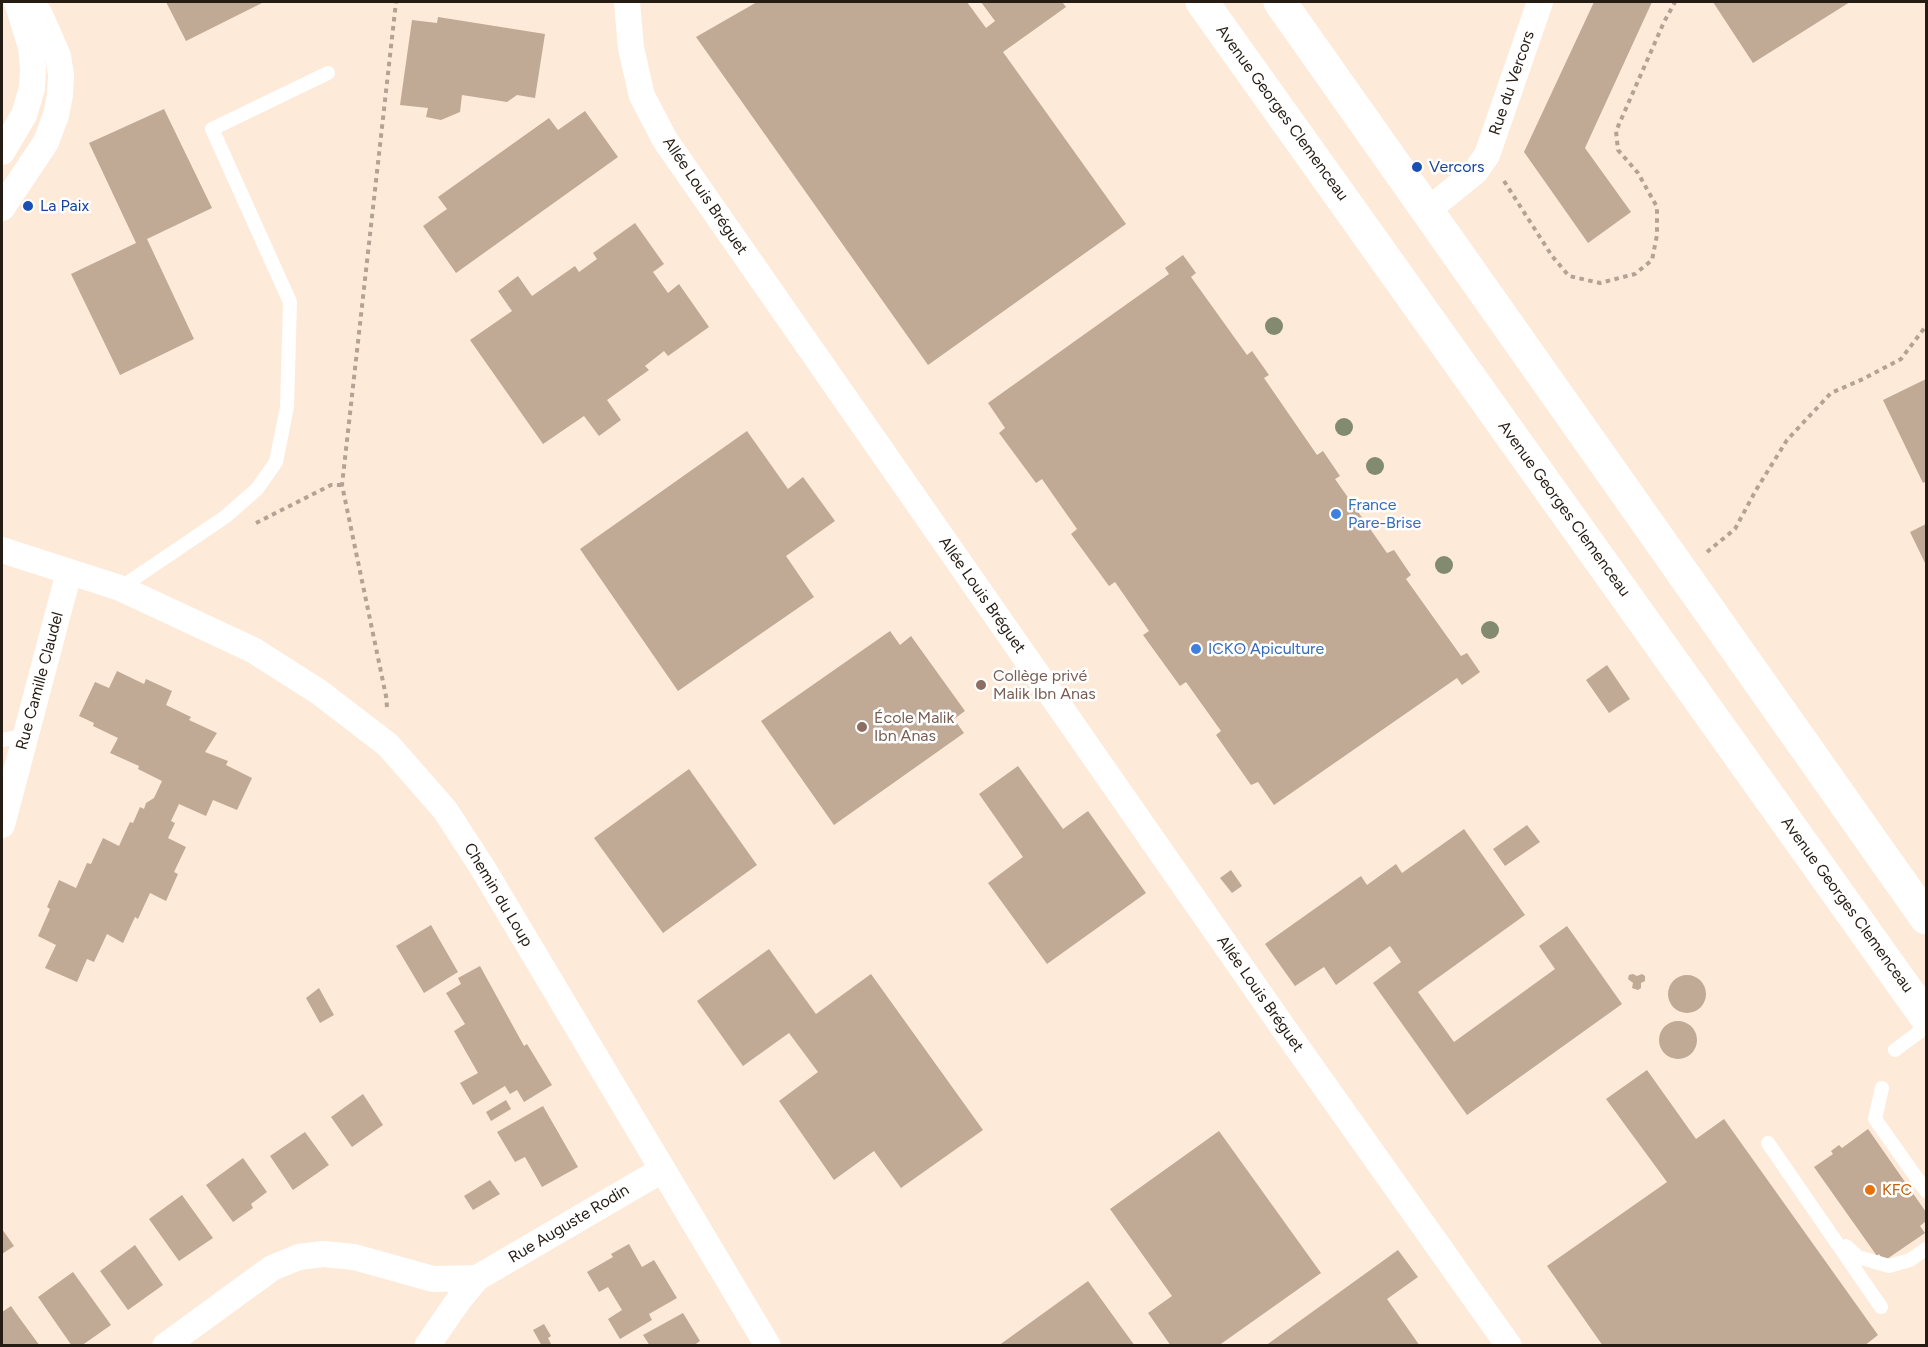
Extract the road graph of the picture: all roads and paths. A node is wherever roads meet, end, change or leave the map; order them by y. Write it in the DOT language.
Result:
graph roads {
  1 [pos="17,2"];
  2 [pos="32,2"];
  3 [pos="396,2"];
  4 [pos="627,2"];
  5 [pos="1202,2"];
  6 [pos="1280,2"];
  7 [pos="1540,2"];
  8 [pos="1675,2"];
  9 [pos="328,74"];
  10 [pos="2,152"];
  11 [pos="1486,156"];
  12 [pos="2,208"];
  13 [pos="1428,210"];
  14 [pos="1926,326"];
  15 [pos="2,550"];
  16 [pos="69,572"];
  17 [pos="1682,572"];
  18 [pos="120,588"];
  19 [pos="13,738"];
  20 [pos="388,745"];
  21 [pos="2,825"];
  22 [pos="1926,918"];
  23 [pos="1926,1017"];
  24 [pos="1926,1027"];
  25 [pos="1895,1050"];
  26 [pos="1882,1088"];
  27 [pos="1768,1143"];
  28 [pos="662,1170"];
  29 [pos="1926,1191"];
  30 [pos="1827,1228"];
  31 [pos="1926,1249"];
  32 [pos="477,1278"];
  33 [pos="1881,1307"];
  34 [pos="165,1346"];
  35 [pos="427,1346"];
  36 [pos="768,1346"];
  37 [pos="1509,1346"];
  1 -- 10 [label="street"];
  2 -- 12 [label="street"];
  3 -- 20 [label="path"];
  4 -- 37 [label="street, Allée Louis Bréguet"];
  5 -- 23 [label="main road, Avenue Georges Clemenceau"];
  6 -- 13 [label="main road"];
  7 -- 11 [label="street, Rue du Vercors"];
  8 -- 11 [label="path"];
  9 -- 18 [label="lane"];
  11 -- 13 [label="street, Rue du Vercors"];
  13 -- 17 [label="main road"];
  14 -- 17 [label="path"];
  15 -- 16 [label="street, Chemin du Loup"];
  16 -- 18 [label="street, Chemin du Loup"];
  16 -- 19 [label="street, Rue Camille Claudel"];
  17 -- 22 [label="main road"];
  18 -- 20 [label="street, Chemin du Loup"];
  19 -- 21 [label="street, Rue Camille Claudel"];
  20 -- 28 [label="street, Chemin du Loup"];
  24 -- 25 [label="lane"];
  26 -- 29 [label="lane"];
  27 -- 30 [label="lane"];
  28 -- 32 [label="street, Rue Auguste Rodin"];
  28 -- 36 [label="street, Chemin du Loup"];
  30 -- 31 [label="lane"];
  30 -- 33 [label="lane"];
  32 -- 34 [label="street, Rue Auguste Rodin"];
  32 -- 35 [label="street, Rue Auguste Rodin"];
}
